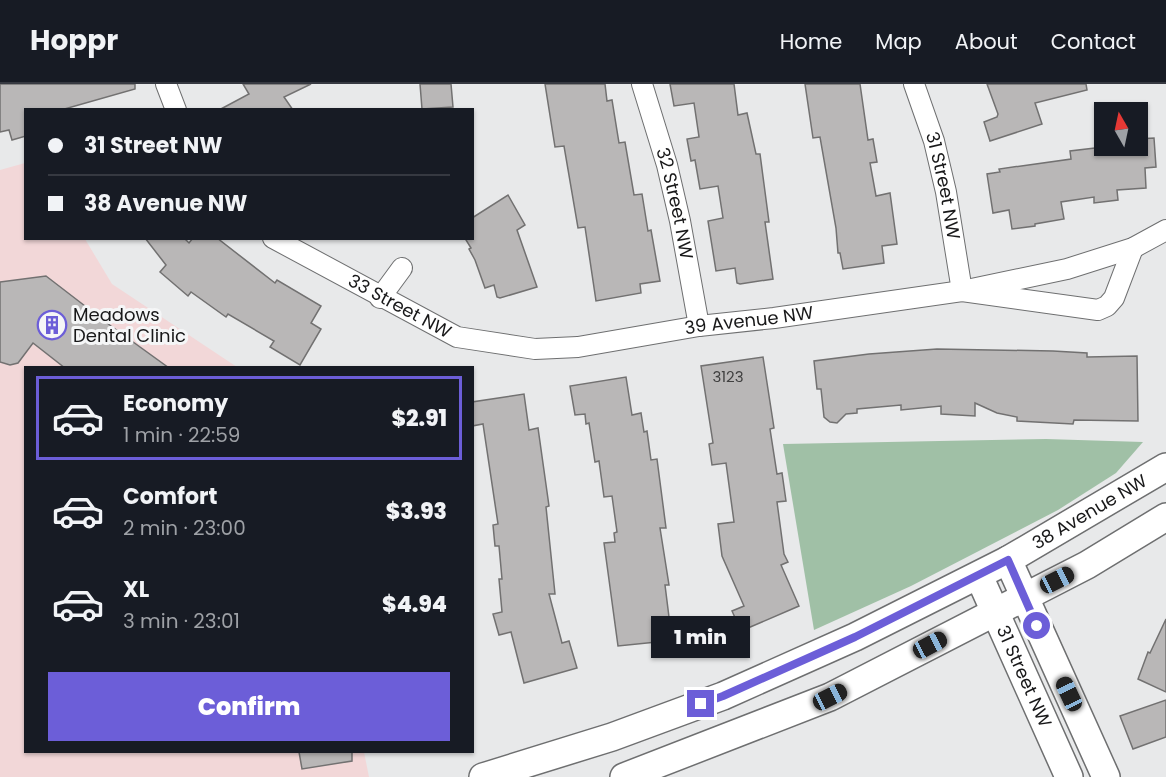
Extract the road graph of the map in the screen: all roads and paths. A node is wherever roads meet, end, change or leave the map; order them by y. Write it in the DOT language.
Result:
graph roads {
  1 [pos="166,84"];
  2 [pos="642,84"];
  3 [pos="914,84"];
  4 [pos="175,108"];
  5 [pos="1166,231"];
  6 [pos="277,240"];
  7 [pos="1133,248"];
  8 [pos="402,268"];
  9 [pos="962,291"];
  10 [pos="380,298"];
  11 [pos="699,326"];
  12 [pos="535,349"];
  13 [pos="1166,467"];
  14 [pos="1166,517"];
  15 [pos="1008,560"];
  16 [pos="979,576"];
  17 [pos="1024,597"];
  18 [pos="995,612"];
  19 [pos="483,777"];
  20 [pos="624,777"];
  21 [pos="1069,777"];
  22 [pos="1106,777"];
  1 -- 4 [label="street"];
  2 -- 11 [label="street, 32 Street NW"];
  3 -- 9 [label="street, 31 Street NW"];
  5 -- 7 [label="street, 39 Avenue NW"];
  6 -- 10 [label="street, 33 Street NW"];
  7 -- 9 [label="street, 39 Avenue NW"];
  7 -- 9 [label="street, 39 Avenue NW"];
  8 -- 10 [label="street"];
  9 -- 11 [label="street, 39 Avenue NW"];
  10 -- 12 [label="street, 33 Street NW"];
  11 -- 12 [label="street, 39 Avenue NW"];
  13 -- 15 [label="main road, 38 Avenue NW"];
  14 -- 17 [label="main road"];
  15 -- 16 [label="main road, 38 Avenue NW"];
  15 -- 17 [label="main road, 31 Street NW"];
  16 -- 18 [label="main road, 31 Street NW"];
  16 -- 19 [label="main road, 38 Avenue NW"];
  17 -- 18 [label="main road"];
  17 -- 22 [label="main road, 31 Street NW"];
  18 -- 20 [label="main road"];
  18 -- 21 [label="main road, 31 Street NW"];
}
